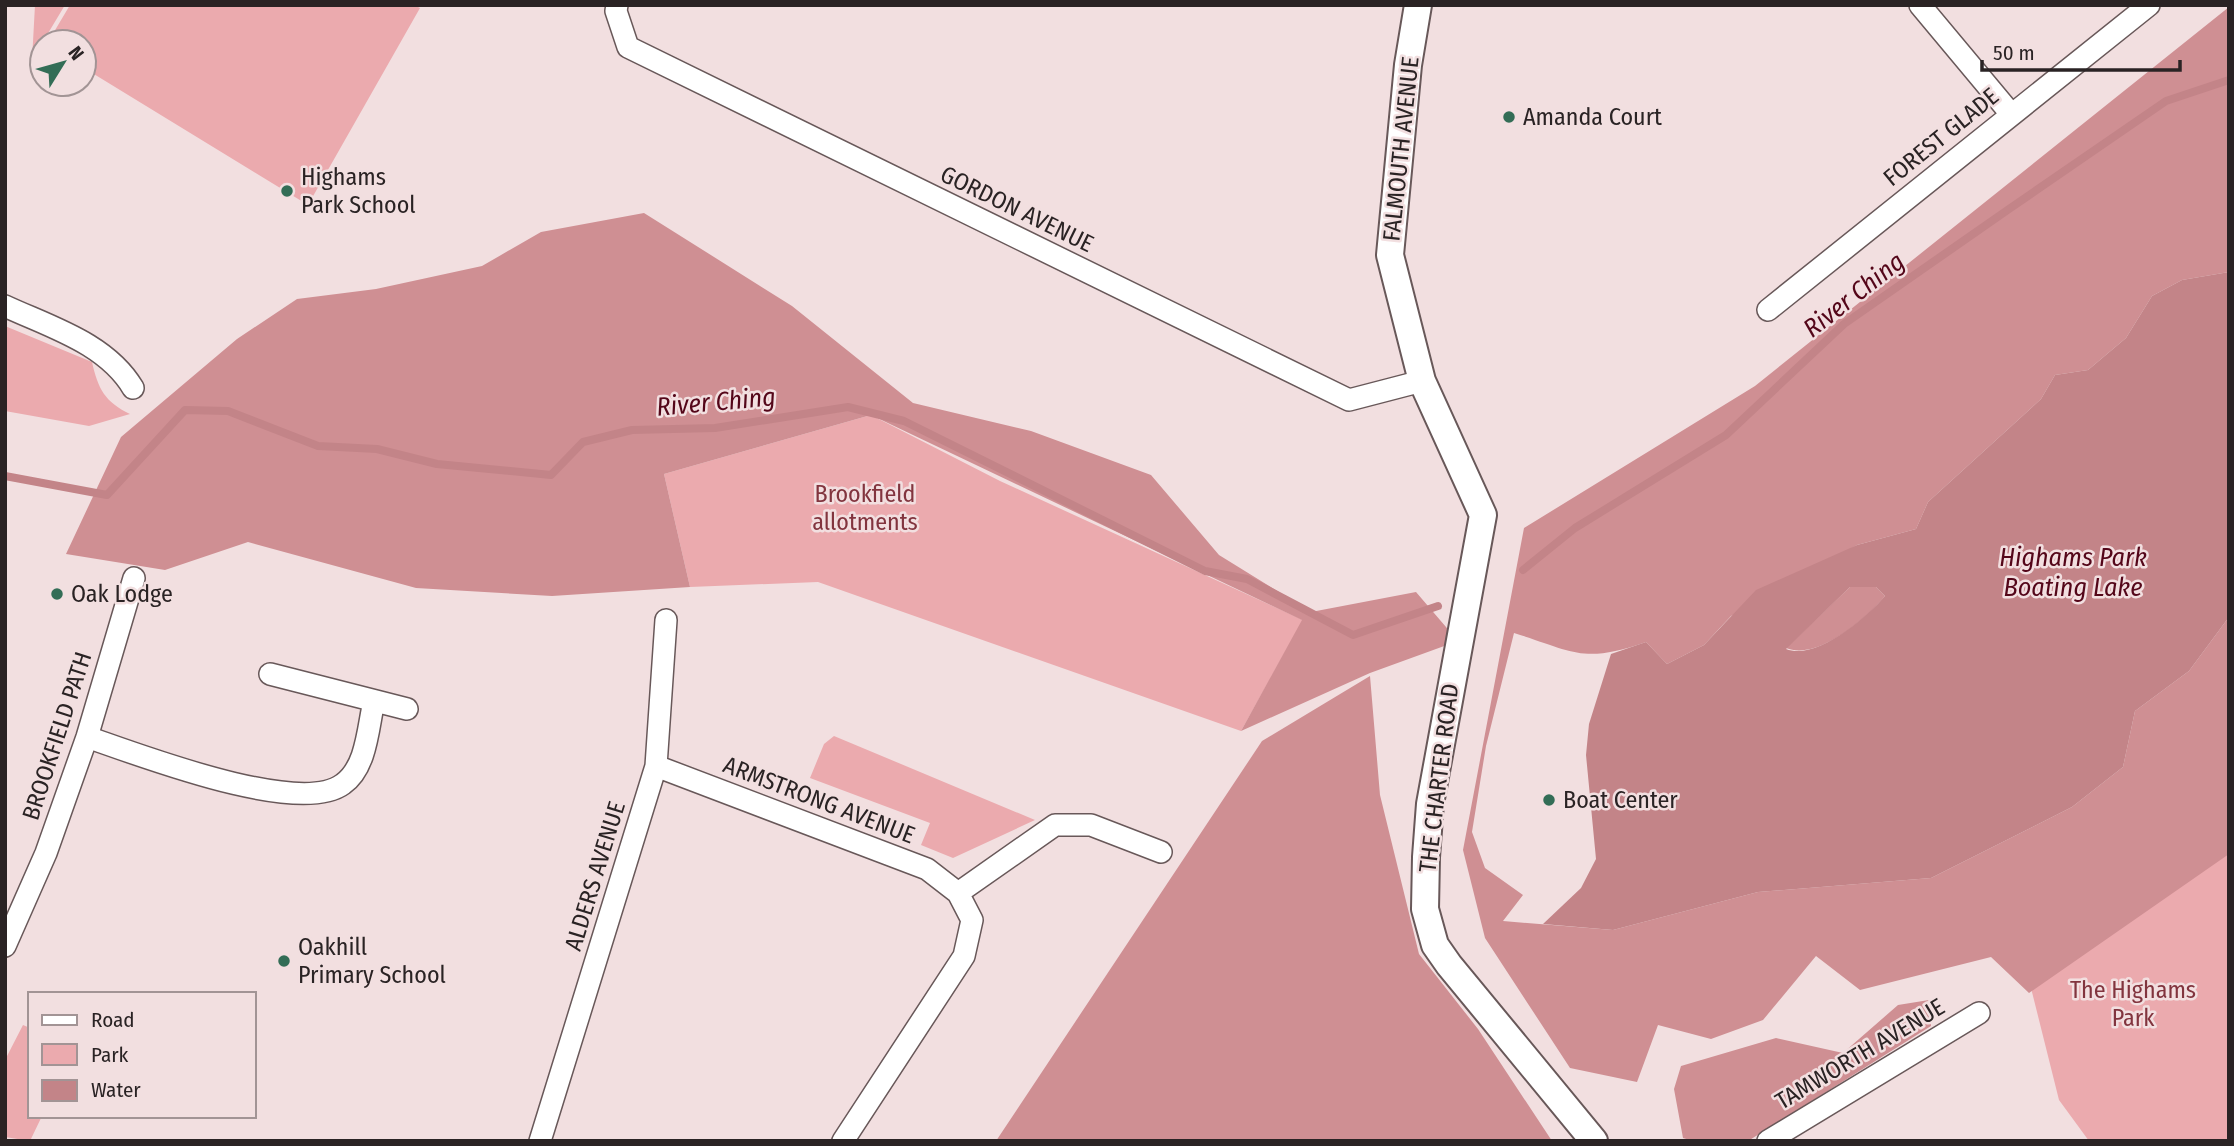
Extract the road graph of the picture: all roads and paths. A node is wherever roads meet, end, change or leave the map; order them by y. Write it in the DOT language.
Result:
graph roads {
  1 [pos="1418,5"];
  2 [pos="1920,5"];
  3 [pos="2148,5"];
  4 [pos="616,8"];
  5 [pos="2011,114"];
  6 [pos="5,306"];
  7 [pos="1768,310"];
  8 [pos="1423,381"];
  9 [pos="133,388"];
  10 [pos="1480,528"];
  11 [pos="134,578"];
  12 [pos="666,620"];
  13 [pos="270,674"];
  14 [pos="374,701"];
  15 [pos="407,709"];
  16 [pos="87,737"];
  17 [pos="656,766"];
  18 [pos="1161,852"];
  19 [pos="958,893"];
  20 [pos="5,946"];
  21 [pos="1979,1013"];
  22 [pos="540,1141"];
  23 [pos="843,1141"];
  24 [pos="1594,1141"];
  25 [pos="1768,1141"];
  1 -- 8 [label="street, FALMOUTH AVENUE"];
  2 -- 5 [label="street"];
  3 -- 5 [label="street, FOREST GLADE"];
  4 -- 8 [label="street, GORDON AVENUE"];
  5 -- 7 [label="street, FOREST GLADE"];
  6 -- 9 [label="street"];
  8 -- 10 [label="street, FALMOUTH AVENUE"];
  10 -- 24 [label="street, THE CHARTER ROAD"];
  11 -- 16 [label="street, BROOKFIELD PATH"];
  12 -- 17 [label="street, ALDERS AVENUE"];
  13 -- 14 [label="street"];
  14 -- 15 [label="street"];
  14 -- 16 [label="street"];
  16 -- 20 [label="street, BROOKFIELD PATH"];
  17 -- 19 [label="street, ARMSTRONG AVENUE"];
  17 -- 22 [label="street, ALDERS AVENUE"];
  18 -- 19 [label="street"];
  19 -- 23 [label="street, ARMSTRONG AVENUE"];
  21 -- 25 [label="street, TAMWORTH AVENUE"];
}
